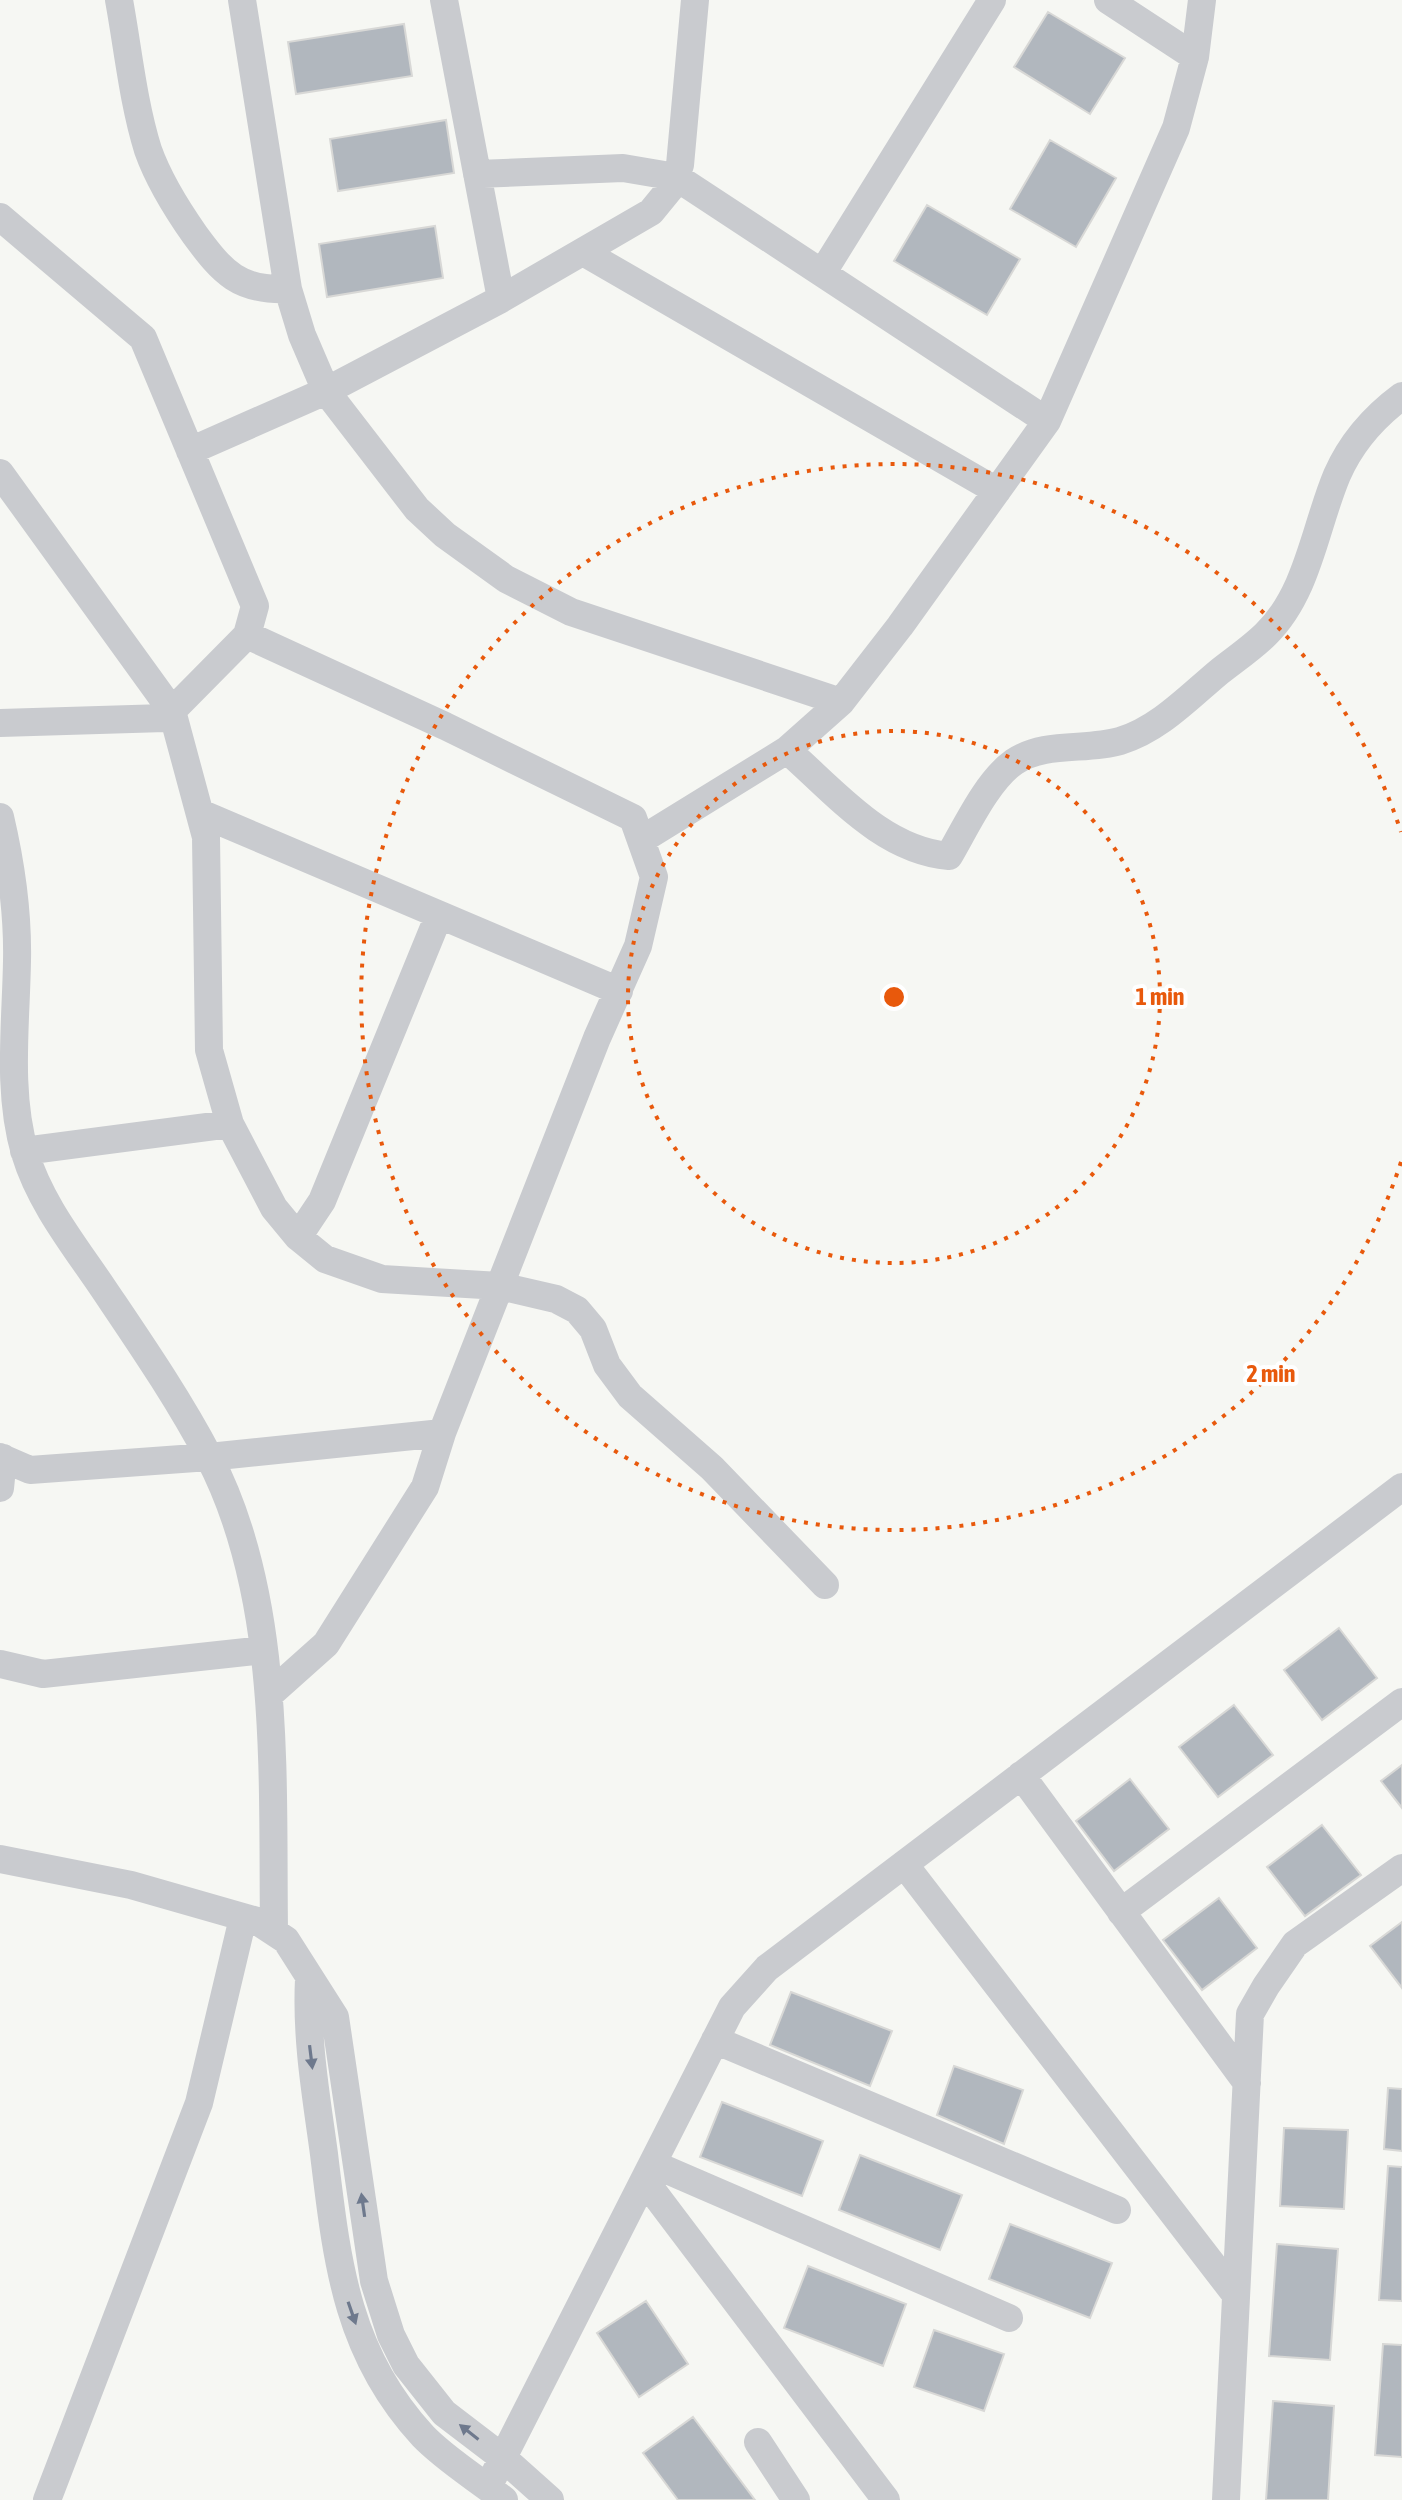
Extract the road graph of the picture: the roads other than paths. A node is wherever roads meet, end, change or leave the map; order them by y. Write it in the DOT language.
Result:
graph roads {
  1 [pos="119,0"];
  2 [pos="242,0"];
  3 [pos="444,0"];
  4 [pos="695,0"];
  5 [pos="992,0"];
  6 [pos="1108,0"];
  7 [pos="1202,0"];
  8 [pos="1195,57"];
  9 [pos="477,174"];
  10 [pos="676,177"];
  11 [pos="0,217"];
  12 [pos="583,252"];
  13 [pos="823,272"];
  14 [pos="288,289"];
  15 [pos="501,299"];
  16 [pos="326,391"];
  17 [pos="1402,396"];
  18 [pos="1047,421"];
  19 [pos="190,451"];
  20 [pos="0,473"];
  21 [pos="997,491"];
  22 [pos="247,635"];
  23 [pos="841,702"];
  24 [pos="172,711"];
  25 [pos="0,723"];
  26 [pos="787,750"];
  27 [pos="200,813"];
  28 [pos="0,817"];
  29 [pos="641,840"];
  30 [pos="439,915"];
  31 [pos="9,957"];
  32 [pos="619,991"];
  33 [pos="230,1124"];
  34 [pos="24,1151"];
  35 [pos="298,1237"];
  36 [pos="500,1286"];
  37 [pos="442,1433"];
  38 [pos="209,1457"];
  39 [pos="1,1458"];
  40 [pos="1402,1487"];
  41 [pos="0,1488"];
  42 [pos="825,1585"];
  43 [pos="264,1650"];
  44 [pos="0,1664"];
  45 [pos="270,1694"];
  46 [pos="1402,1702"];
  47 [pos="1021,1775"];
  48 [pos="0,1859"];
  49 [pos="904,1864"];
  50 [pos="1402,1868"];
  51 [pos="1121,1912"];
  52 [pos="243,1918"];
  53 [pos="274,1930"];
  54 [pos="309,1979"];
  55 [pos="715,2040"];
  56 [pos="1247,2083"];
  57 [pos="649,2173"];
  58 [pos="1117,2210"];
  59 [pos="1236,2295"];
  60 [pos="1009,2318"];
  61 [pos="758,2442"];
  62 [pos="503,2458"];
  63 [pos="496,2494"];
  64 [pos="47,2500"];
  65 [pos="550,2500"];
  66 [pos="796,2500"];
  67 [pos="886,2500"];
  68 [pos="1226,2500"];
  1 -- 14 [label="street"];
  2 -- 14 [label="street"];
  3 -- 9 [label="street"];
  4 -- 10 [label="street"];
  5 -- 13 [label="street"];
  6 -- 8 [label="street"];
  7 -- 8 [label="street"];
  8 -- 18 [label="street"];
  9 -- 10 [label="street"];
  9 -- 15 [label="street"];
  10 -- 12 [label="street"];
  10 -- 13 [label="street"];
  11 -- 19 [label="street"];
  12 -- 15 [label="street"];
  12 -- 21 [label="street"];
  13 -- 18 [label="street"];
  14 -- 16 [label="street"];
  15 -- 16 [label="street"];
  16 -- 19 [label="street"];
  16 -- 23 [label="street"];
  17 -- 26 [label="street"];
  18 -- 21 [label="street"];
  19 -- 22 [label="street"];
  20 -- 24 [label="street"];
  21 -- 23 [label="street"];
  22 -- 24 [label="street"];
  22 -- 29 [label="street"];
  23 -- 26 [label="street"];
  24 -- 25 [label="street"];
  24 -- 27 [label="street"];
  26 -- 29 [label="street"];
  27 -- 30 [label="street"];
  27 -- 33 [label="street"];
  28 -- 31 [label="street"];
  29 -- 32 [label="street"];
  30 -- 32 [label="street"];
  30 -- 35 [label="street"];
  31 -- 34 [label="street"];
  32 -- 36 [label="street"];
  33 -- 34 [label="street"];
  33 -- 35 [label="street"];
  34 -- 38 [label="street"];
  35 -- 36 [label="street"];
  36 -- 37 [label="street"];
  36 -- 42 [label="street"];
  37 -- 38 [label="street"];
  37 -- 45 [label="street"];
  38 -- 39 [label="street"];
  38 -- 43 [label="street"];
  39 -- 41 [label="street"];
  40 -- 47 [label="street"];
  43 -- 44 [label="street"];
  43 -- 45 [label="street"];
  45 -- 53 [label="street"];
  46 -- 51 [label="street"];
  47 -- 49 [label="street"];
  47 -- 51 [label="street"];
  48 -- 52 [label="street"];
  49 -- 55 [label="street"];
  49 -- 59 [label="street"];
  50 -- 56 [label="street"];
  51 -- 56 [label="street"];
  52 -- 53 [label="street"];
  52 -- 64 [label="street"];
  53 -- 54 [label="street"];
  62 -- 54 [label="street, one-way"];
  54 -- 63 [label="street, one-way"];
  55 -- 57 [label="street"];
  55 -- 58 [label="street"];
  56 -- 59 [label="street"];
  57 -- 60 [label="street"];
  57 -- 62 [label="street"];
  57 -- 67 [label="street"];
  59 -- 68 [label="street"];
  61 -- 66 [label="street"];
  62 -- 63 [label="street"];
  62 -- 65 [label="street"];
}
